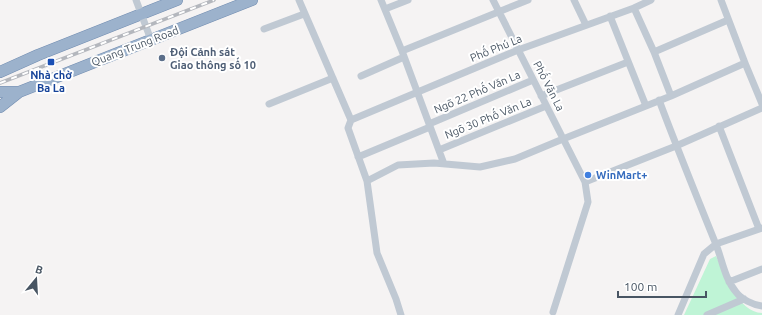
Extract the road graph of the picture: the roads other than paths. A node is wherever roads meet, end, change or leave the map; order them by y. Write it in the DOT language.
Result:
graph roads {
  1 [pos="136,0"];
  2 [pos="177,0"];
  3 [pos="252,0"];
  4 [pos="299,0"];
  5 [pos="381,0"];
  6 [pos="408,0"];
  7 [pos="494,0"];
  8 [pos="528,0"];
  9 [pos="574,0"];
  10 [pos="651,0"];
  11 [pos="721,0"];
  12 [pos="634,8"];
  13 [pos="385,9"];
  14 [pos="499,11"];
  15 [pos="141,14"];
  16 [pos="304,14"];
  17 [pos="610,16"];
  18 [pos="728,20"];
  19 [pos="586,25"];
  20 [pos="264,29"];
  21 [pos="151,40"];
  22 [pos="518,50"];
  23 [pos="654,52"];
  24 [pos="403,54"];
  25 [pos="628,62"];
  26 [pos="745,63"];
  27 [pos="3,71"];
  28 [pos="360,76"];
  29 [pos="333,78"];
  30 [pos="533,80"];
  31 [pos="0,88"];
  32 [pos="0,92"];
  33 [pos="19,92"];
  34 [pos="418,92"];
  35 [pos="541,96"];
  36 [pos="671,96"];
  37 [pos="659,100"];
  38 [pos="269,104"];
  39 [pos="762,104"];
  40 [pos="546,106"];
  41 [pos="646,106"];
  42 [pos="0,107"];
  43 [pos="762,108"];
  44 [pos="351,120"];
  45 [pos="430,126"];
  46 [pos="719,126"];
  47 [pos="563,139"];
  48 [pos="676,146"];
  49 [pos="439,150"];
  50 [pos="358,157"];
  51 [pos="444,164"];
  52 [pos="367,181"];
  53 [pos="585,182"];
  54 [pos="760,229"];
  55 [pos="716,244"];
  56 [pos="762,269"];
  57 [pos="729,282"];
  58 [pos="744,299"];
  59 [pos="762,306"];
  60 [pos="553,312"];
  61 [pos="401,315"];
  62 [pos="678,315"];
  63 [pos="707,315"];
  1 -- 15 [label="street"];
  2 -- 15 [label="highway"];
  3 -- 21 [label="highway, Quang Trung Road"];
  4 -- 16 [label="street"];
  5 -- 13 [label="street"];
  6 -- 13 [label="street"];
  7 -- 14 [label="street, Phố Văn La"];
  8 -- 14 [label="street"];
  9 -- 19 [label="street"];
  10 -- 12 [label="street, Phố Phú La"];
  11 -- 18 [label="street"];
  12 -- 17 [label="street, Phố Phú La"];
  12 -- 23 [label="street"];
  13 -- 24 [label="street"];
  14 -- 22 [label="street, Phố Văn La"];
  14 -- 24 [label="street"];
  15 -- 21 [label="street"];
  15 -- 27 [label="highway"];
  16 -- 20 [label="street"];
  16 -- 29 [label="street"];
  17 -- 19 [label="street, Phố Phú La"];
  17 -- 25 [label="street"];
  18 -- 23 [label="street"];
  18 -- 26 [label="street"];
  19 -- 22 [label="street, Phố Phú La"];
  21 -- 33 [label="highway, Quang Trung Road"];
  22 -- 30 [label="street, Phố Văn La"];
  22 -- 34 [label="street, Phố Phú La"];
  23 -- 36 [label="street"];
  24 -- 28 [label="street"];
  24 -- 34 [label="street"];
  25 -- 35 [label="street"];
  25 -- 41 [label="street"];
  26 -- 36 [label="street"];
  26 -- 39 [label="street"];
  27 -- 31 [label="highway"];
  29 -- 38 [label="street"];
  29 -- 44 [label="street"];
  30 -- 35 [label="street, Phố Văn La"];
  30 -- 45 [label="street, Ngõ 22 Phố Văn La"];
  32 -- 33 [label="highway"];
  33 -- 42 [label="highway"];
  34 -- 44 [label="street, Phố Phú La"];
  34 -- 45 [label="street"];
  35 -- 40 [label="street, Phố Văn La"];
  36 -- 37 [label="street"];
  37 -- 41 [label="street"];
  37 -- 48 [label="street"];
  40 -- 47 [label="street, Phố Văn La"];
  40 -- 49 [label="street, Ngõ 30 Phố Văn La"];
  41 -- 47 [label="street"];
  43 -- 46 [label="street"];
  44 -- 50 [label="street"];
  45 -- 49 [label="street"];
  45 -- 50 [label="street, Ngõ 22 Phố Văn La"];
  46 -- 48 [label="street"];
  46 -- 54 [label="street"];
  47 -- 51 [label="street"];
  47 -- 53 [label="street, Phố Văn La"];
  48 -- 53 [label="street"];
  48 -- 55 [label="street"];
  49 -- 51 [label="street"];
  50 -- 52 [label="street"];
  51 -- 52 [label="street"];
  52 -- 61 [label="street"];
  53 -- 60 [label="street, Phố Văn La"];
  54 -- 55 [label="street"];
  55 -- 57 [label="street"];
  55 -- 62 [label="street"];
  56 -- 57 [label="street"];
  57 -- 58 [label="street"];
  58 -- 59 [label="street"];
  58 -- 63 [label="street"];
}
